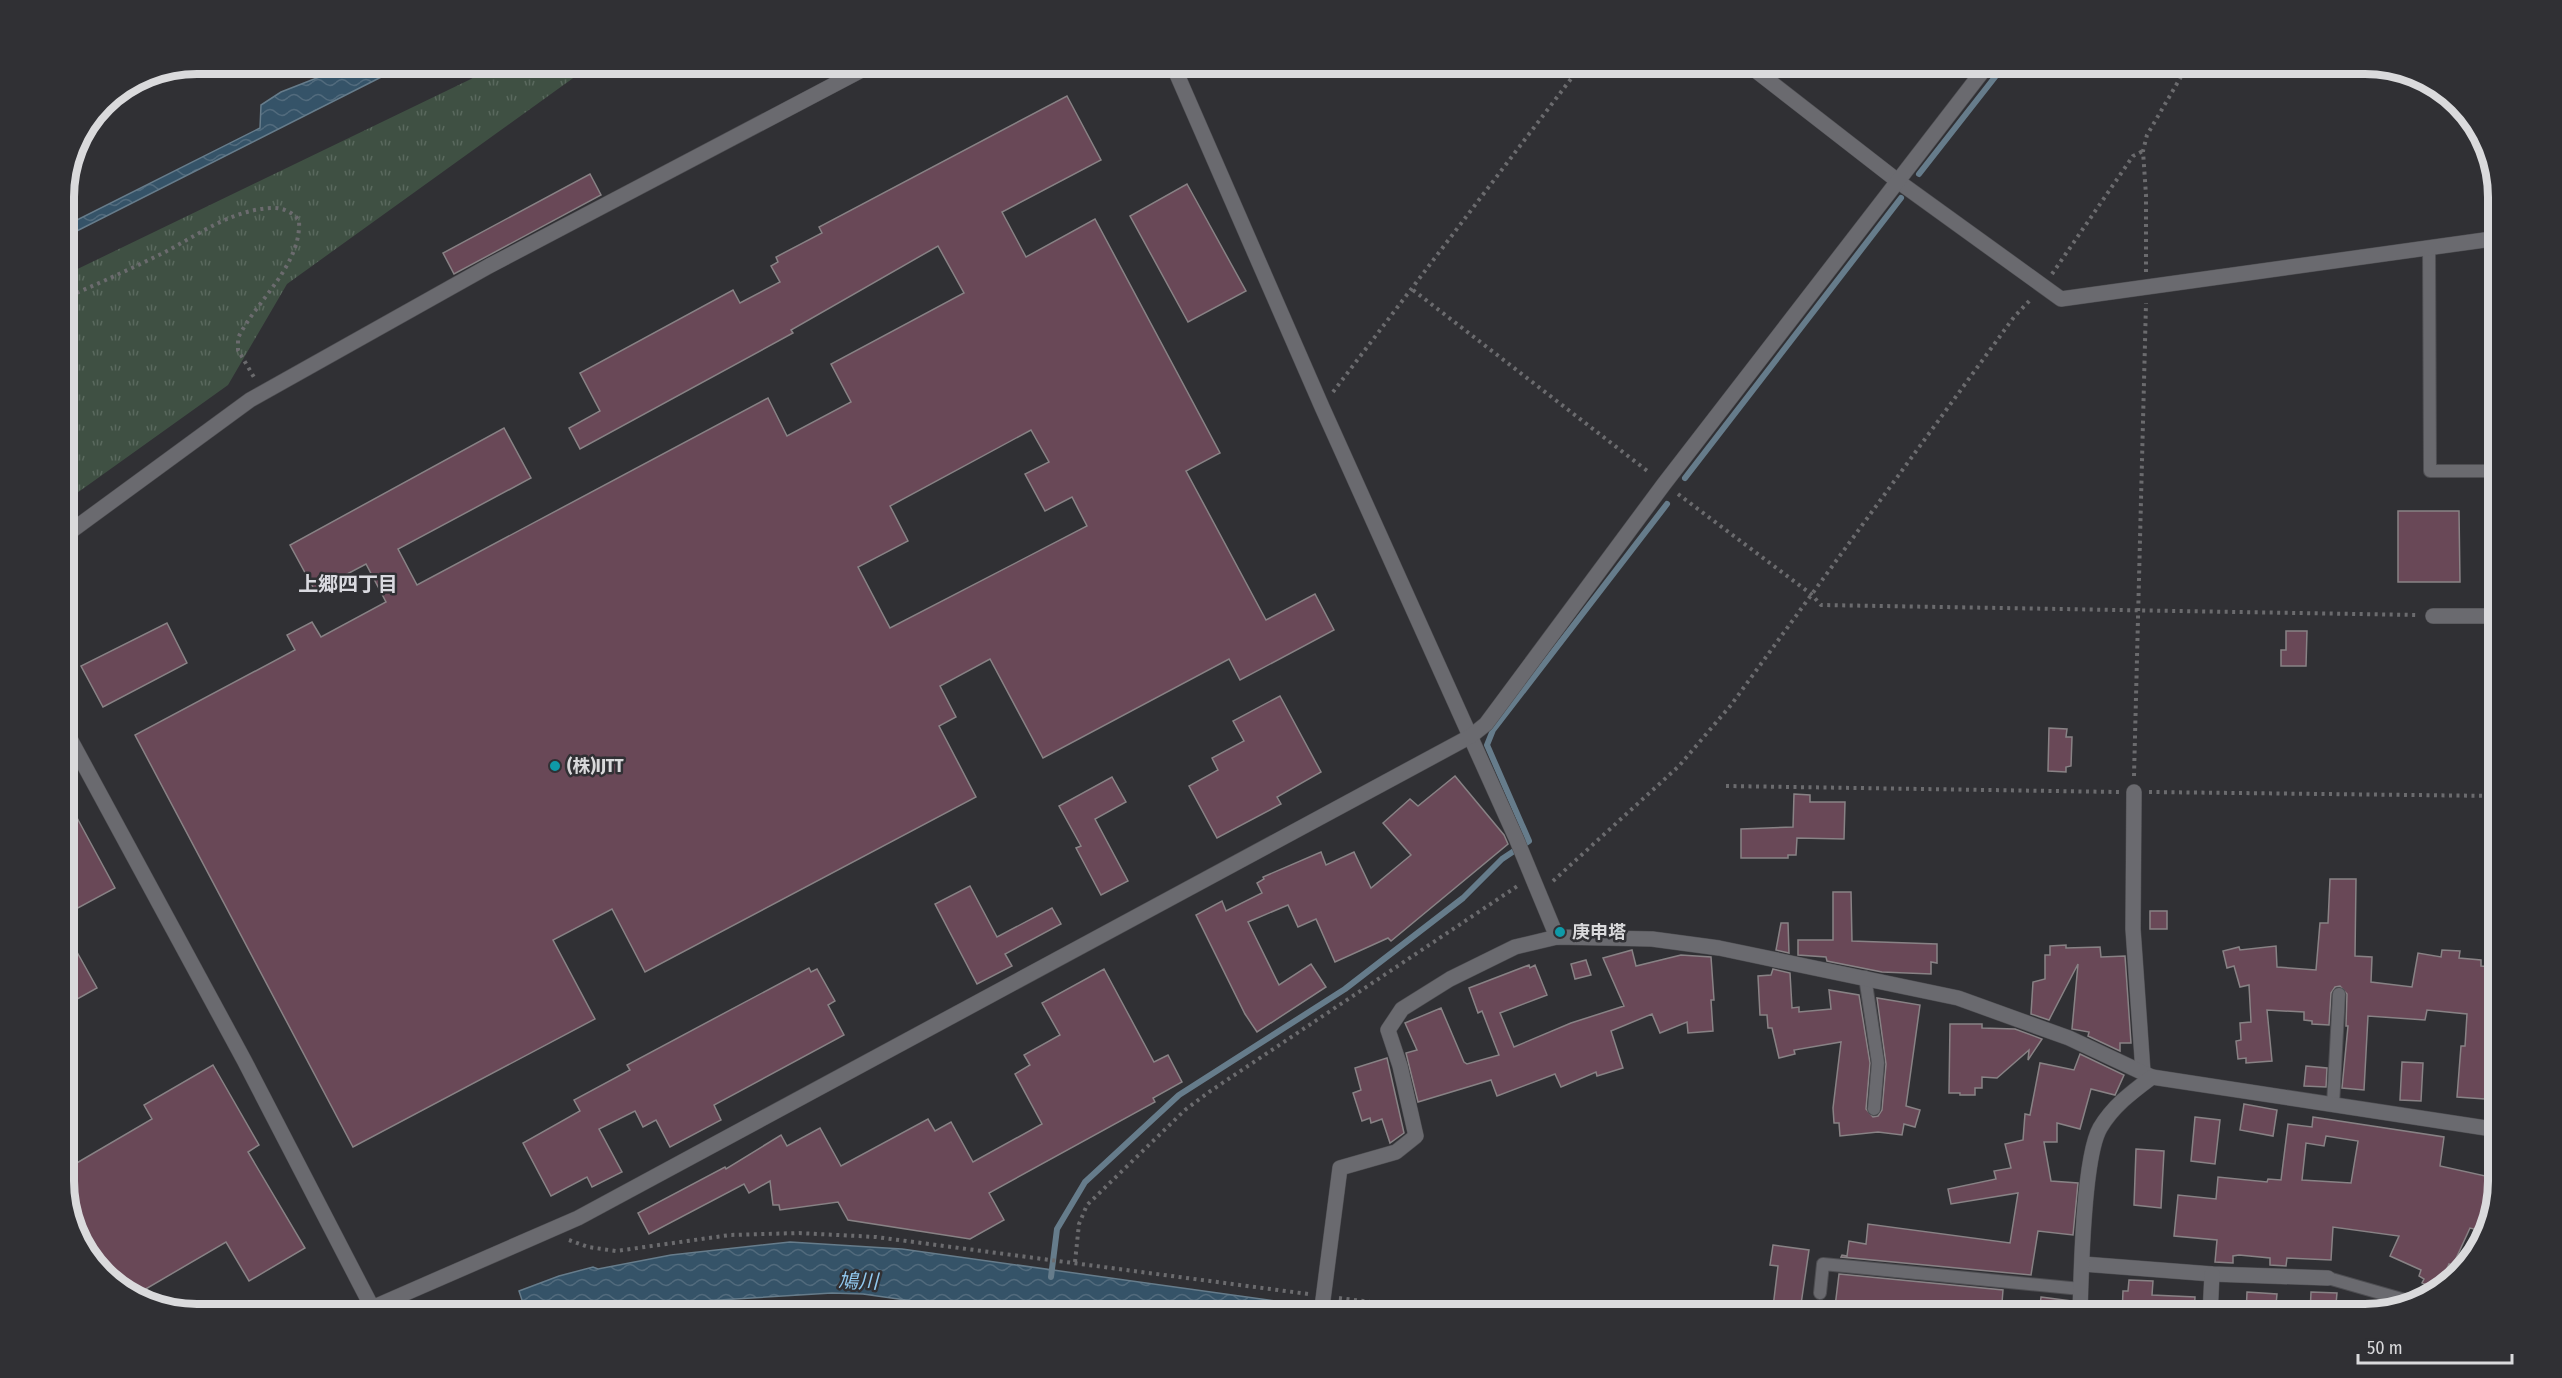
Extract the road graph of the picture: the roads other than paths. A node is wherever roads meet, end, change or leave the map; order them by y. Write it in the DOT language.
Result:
graph roads {
  1 [pos="854,74"];
  2 [pos="1177,74"];
  3 [pos="1760,74"];
  4 [pos="1981,74"];
  5 [pos="1899,182"];
  6 [pos="2488,239"];
  7 [pos="2429,247"];
  8 [pos="2488,471"];
  9 [pos="74,529"];
  10 [pos="2433,616"];
  11 [pos="2488,616"];
  12 [pos="1471,736"];
  13 [pos="74,747"];
  14 [pos="2134,792"];
  15 [pos="1557,937"];
  16 [pos="1865,977"];
  17 [pos="2339,994"];
  18 [pos="2148,1075"];
  19 [pos="2333,1105"];
  20 [pos="1874,1109"];
  21 [pos="2488,1128"];
  22 [pos="2083,1264"];
  23 [pos="2212,1274"];
  24 [pos="2328,1278"];
  25 [pos="2081,1289"];
  26 [pos="1820,1293"];
  27 [pos="2401,1299"];
  28 [pos="371,1304"];
  29 [pos="390,1304"];
  30 [pos="1322,1304"];
  31 [pos="2080,1304"];
  32 [pos="2211,1304"];
  1 -- 9 [label="street"];
  2 -- 12 [label="street"];
  3 -- 5 [label="street"];
  4 -- 5 [label="street"];
  5 -- 7 [label="street"];
  5 -- 12 [label="street"];
  6 -- 7 [label="street"];
  7 -- 8 [label="lane"];
  10 -- 11 [label="street"];
  12 -- 15 [label="street"];
  12 -- 29 [label="street"];
  13 -- 28 [label="street"];
  14 -- 18 [label="street"];
  15 -- 16 [label="street"];
  15 -- 30 [label="street"];
  16 -- 18 [label="street"];
  16 -- 20 [label="lane"];
  17 -- 19 [label="lane"];
  18 -- 19 [label="street"];
  18 -- 22 [label="street"];
  19 -- 21 [label="street"];
  22 -- 23 [label="street"];
  22 -- 25 [label="street"];
  23 -- 24 [label="street"];
  23 -- 32 [label="street"];
  24 -- 27 [label="lane"];
  25 -- 26 [label="lane"];
  25 -- 31 [label="street"];
}
